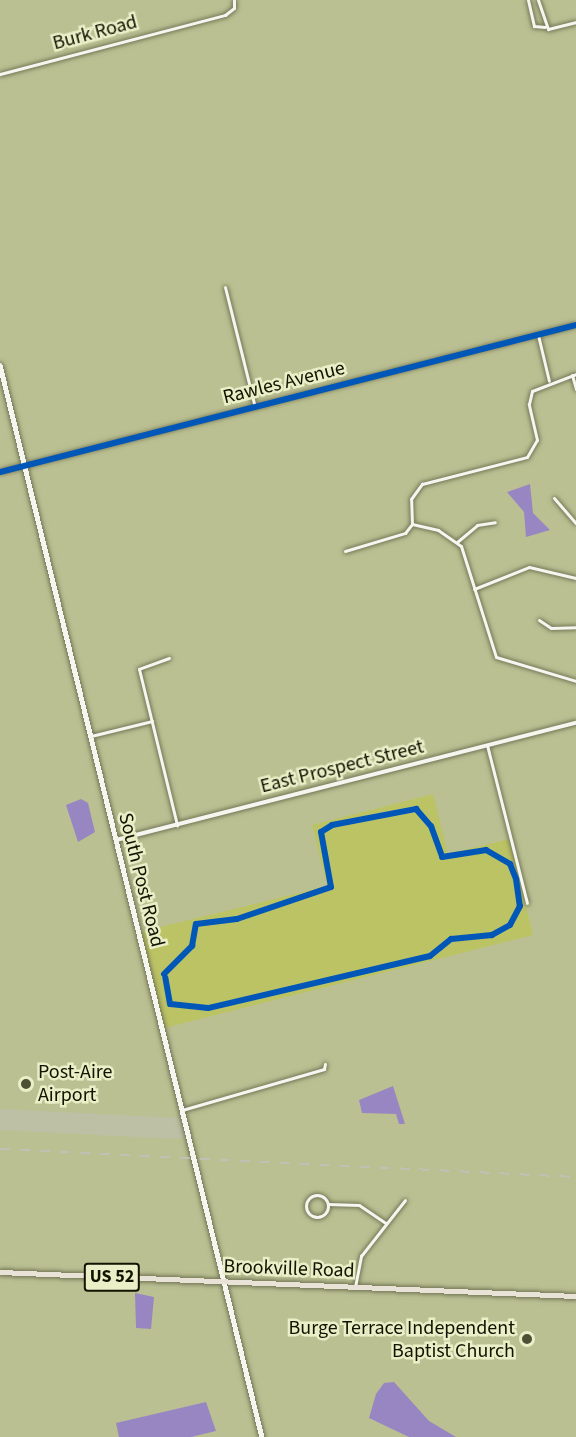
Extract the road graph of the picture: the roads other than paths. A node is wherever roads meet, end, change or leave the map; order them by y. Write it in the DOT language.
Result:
graph roads {
  1 [pos="234,0"];
  2 [pos="528,0"];
  3 [pos="538,0"];
  4 [pos="576,22"];
  5 [pos="545,27"];
  6 [pos="0,74"];
  7 [pos="225,286"];
  8 [pos="576,325"];
  9 [pos="538,335"];
  10 [pos="0,365"];
  11 [pos="574,374"];
  12 [pos="549,381"];
  13 [pos="576,389"];
  14 [pos="255,407"];
  15 [pos="25,466"];
  16 [pos="0,472"];
  17 [pos="554,498"];
  18 [pos="495,522"];
  19 [pos="576,523"];
  20 [pos="412,524"];
  21 [pos="457,542"];
  22 [pos="345,552"];
  23 [pos="576,578"];
  24 [pos="474,589"];
  25 [pos="539,620"];
  26 [pos="576,627"];
  27 [pos="169,658"];
  28 [pos="576,681"];
  29 [pos="152,721"];
  30 [pos="576,723"];
  31 [pos="91,736"];
  32 [pos="488,745"];
  33 [pos="177,825"];
  34 [pos="116,840"];
  35 [pos="527,903"];
  36 [pos="325,1064"];
  37 [pos="182,1110"];
  38 [pos="405,1200"];
  39 [pos="328,1204"];
  40 [pos="386,1223"];
  41 [pos="0,1272"];
  42 [pos="224,1282"];
  43 [pos="356,1287"];
  44 [pos="576,1296"];
  45 [pos="262,1437"];
  1 -- 6 [label="street, Burk Road"];
  2 -- 5 [label="street"];
  3 -- 5 [label="street"];
  4 -- 5 [label="street"];
  7 -- 14 [label="street"];
  8 -- 9 [label="street, Rawles Avenue"];
  9 -- 12 [label="street"];
  9 -- 14 [label="street, Rawles Avenue"];
  10 -- 15 [label="main road, South Post Road"];
  11 -- 12 [label="street"];
  11 -- 13 [label="street"];
  12 -- 20 [label="street"];
  14 -- 15 [label="street, Rawles Avenue"];
  15 -- 16 [label="street, Rawles Avenue"];
  15 -- 31 [label="main road, South Post Road"];
  17 -- 19 [label="street"];
  18 -- 21 [label="street"];
  20 -- 21 [label="street"];
  20 -- 22 [label="street"];
  21 -- 24 [label="street"];
  23 -- 24 [label="street"];
  24 -- 28 [label="street"];
  25 -- 26 [label="street"];
  27 -- 29 [label="street"];
  29 -- 31 [label="street"];
  29 -- 33 [label="street"];
  30 -- 32 [label="street, East Prospect Street"];
  31 -- 34 [label="main road, South Post Road"];
  32 -- 33 [label="street, East Prospect Street"];
  32 -- 35 [label="street"];
  33 -- 34 [label="street, East Prospect Street"];
  34 -- 37 [label="main road, South Post Road"];
  36 -- 37 [label="street"];
  37 -- 42 [label="main road, South Post Road"];
  38 -- 40 [label="street"];
  39 -- 39 [label="street"];
  39 -- 40 [label="street"];
  40 -- 43 [label="street"];
  41 -- 42 [label="main road, Brookville Road / US 52"];
  42 -- 43 [label="main road, Brookville Road / US 52"];
  42 -- 45 [label="main road, South Post Road"];
  43 -- 44 [label="main road, Brookville Road / US 52"];
}
